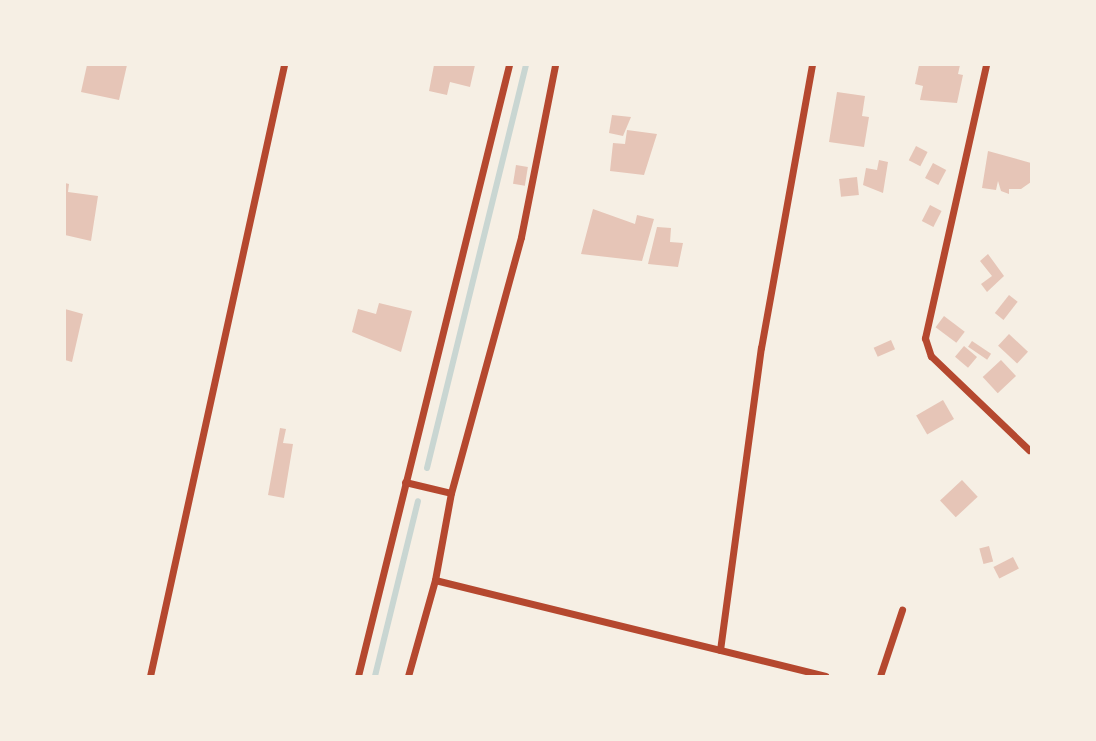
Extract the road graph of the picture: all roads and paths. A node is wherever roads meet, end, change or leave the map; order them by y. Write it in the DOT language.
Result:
graph roads {
  1 [pos="284,65"];
  2 [pos="509,65"];
  3 [pos="555,65"];
  4 [pos="811,65"];
  5 [pos="986,65"];
  6 [pos="1028,450"];
  7 [pos="405,482"];
  8 [pos="451,494"];
  9 [pos="435,580"];
  10 [pos="902,610"];
  11 [pos="720,650"];
  12 [pos="150,676"];
  13 [pos="358,676"];
  14 [pos="408,676"];
  15 [pos="825,676"];
  16 [pos="880,676"];
  1 -- 12 [label="street"];
  2 -- 7 [label="street"];
  3 -- 8 [label="street"];
  4 -- 11 [label="street"];
  5 -- 6 [label="street"];
  7 -- 8 [label="street"];
  7 -- 13 [label="street"];
  8 -- 9 [label="street"];
  9 -- 11 [label="street"];
  9 -- 14 [label="street"];
  10 -- 16 [label="street"];
  11 -- 15 [label="street"];
}
